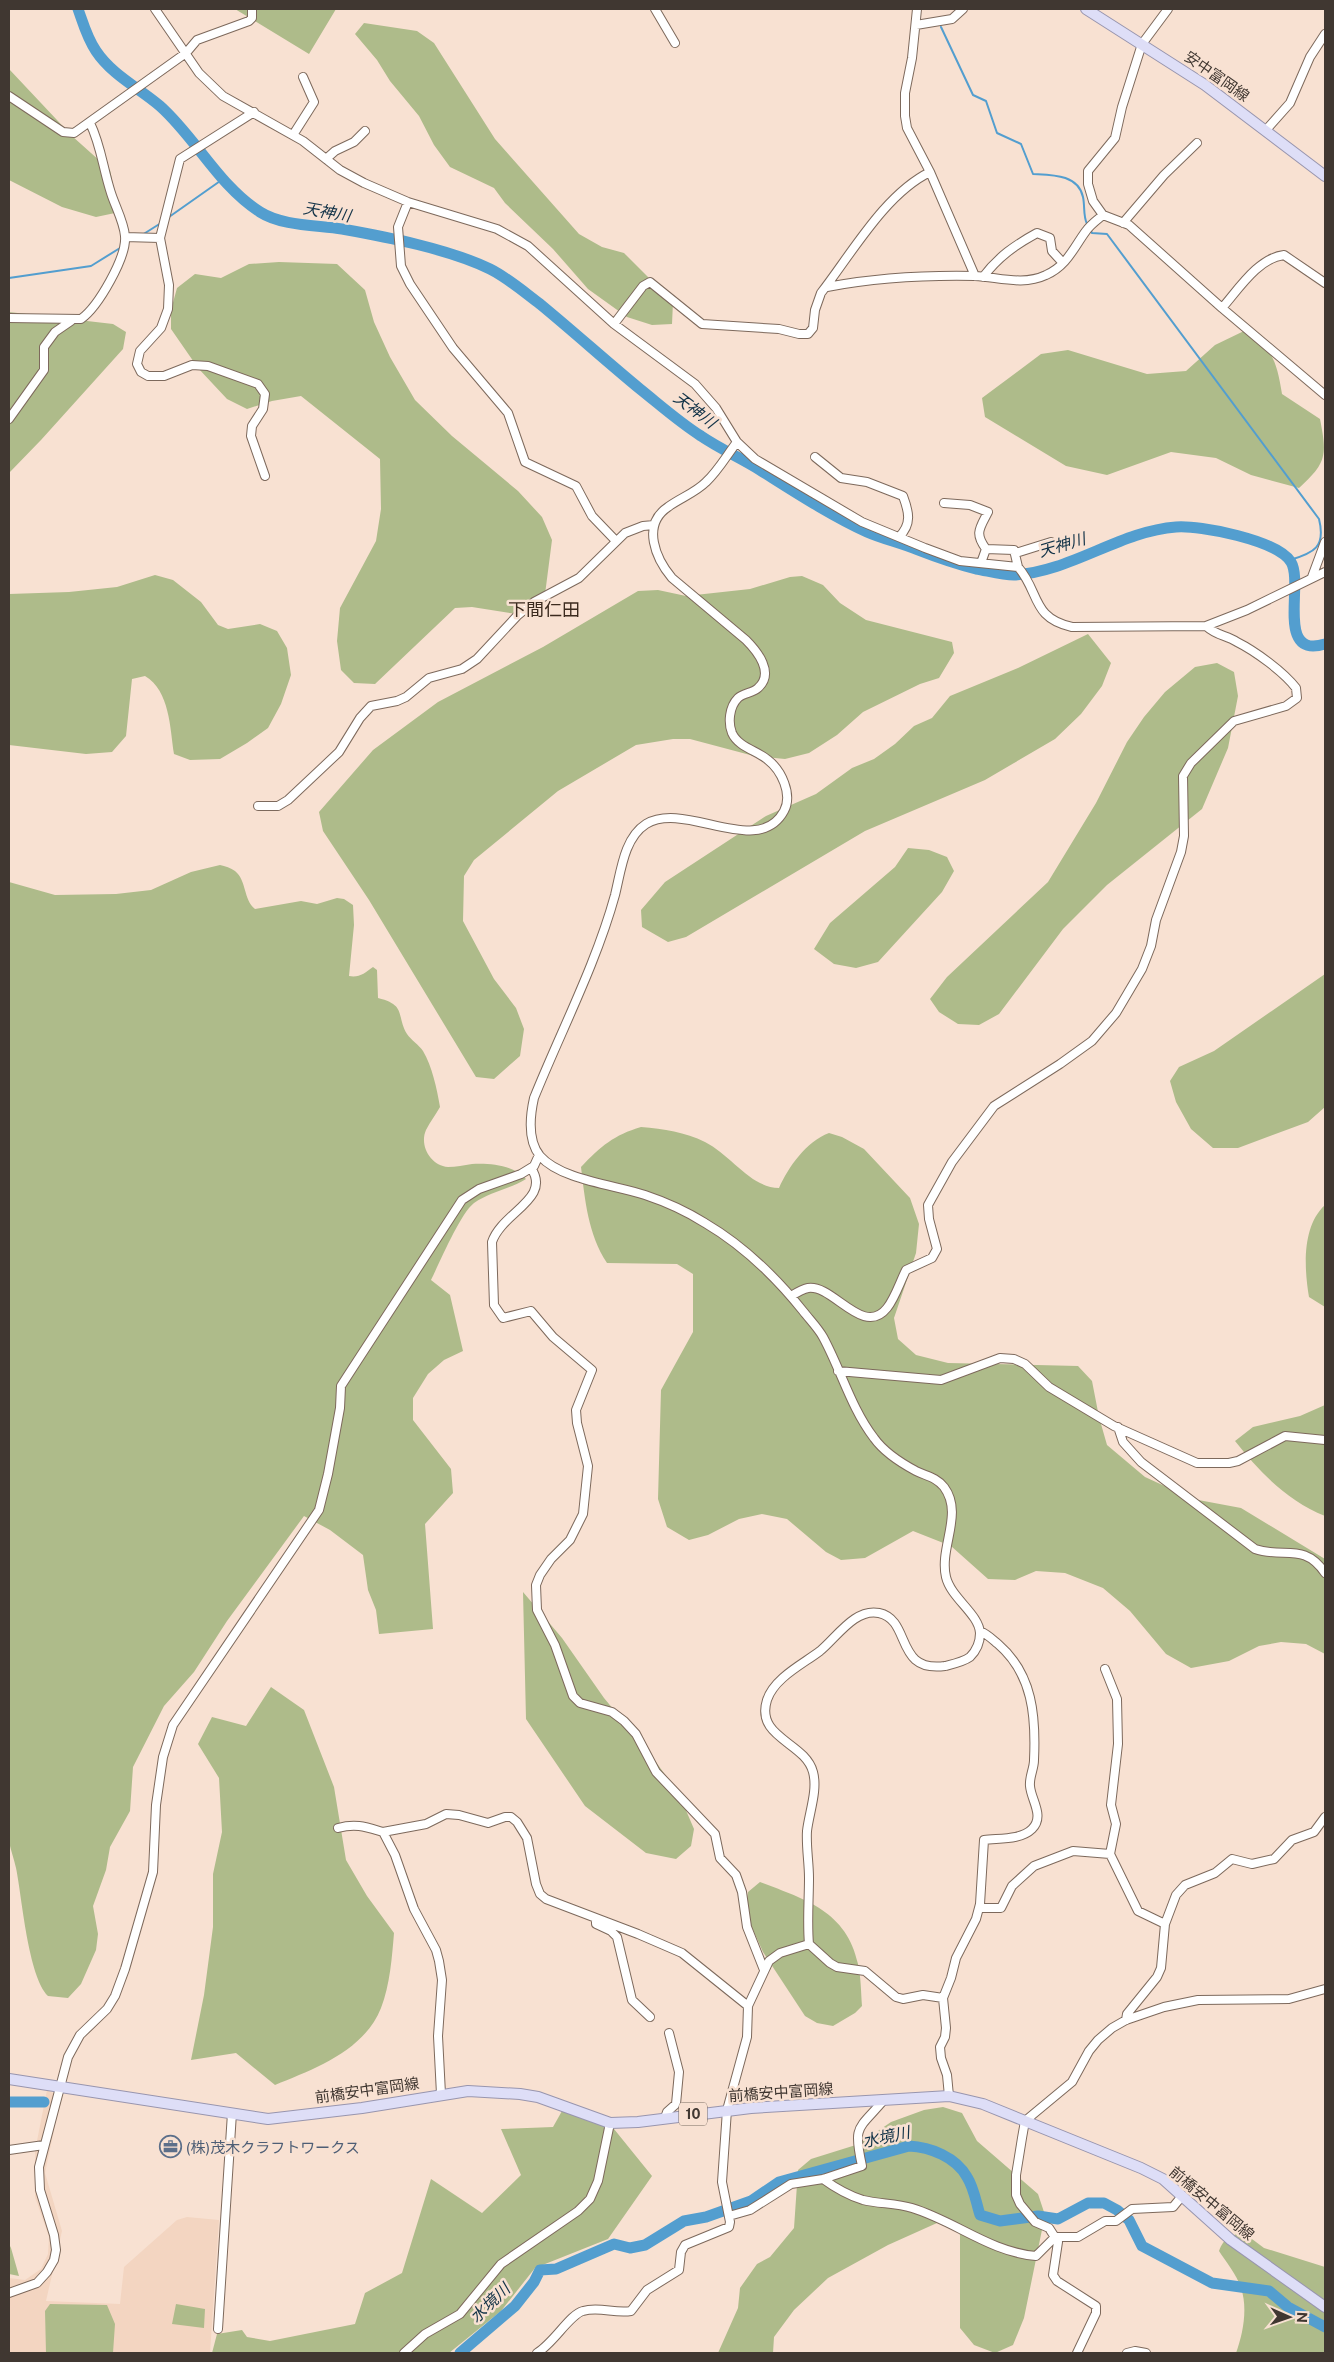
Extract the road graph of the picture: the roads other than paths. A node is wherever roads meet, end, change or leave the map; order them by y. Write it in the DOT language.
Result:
graph roads {
  1 [pos="155,9"];
  2 [pos="252,9"];
  3 [pos="655,9"];
  4 [pos="917,9"];
  5 [pos="964,9"];
  6 [pos="1086,9"];
  7 [pos="1168,9"];
  8 [pos="916,25"];
  9 [pos="1325,34"];
  10 [pos="675,43"];
  11 [pos="1142,44"];
  12 [pos="186,53"];
  13 [pos="303,77"];
  14 [pos="9,96"];
  15 [pos="254,112"];
  16 [pos="90,123"];
  17 [pos="1266,130"];
  18 [pos="365,131"];
  19 [pos="293,135"];
  20 [pos="1197,143"];
  21 [pos="326,159"];
  22 [pos="930,172"];
  23 [pos="1325,176"];
  24 [pos="408,202"];
  25 [pos="1103,215"];
  26 [pos="1123,223"];
  27 [pos="125,237"];
  28 [pos="160,238"];
  29 [pos="1063,263"];
  30 [pos="979,277"];
  31 [pos="1325,283"];
  32 [pos="827,287"];
  33 [pos="1222,308"];
  34 [pos="9,318"];
  35 [pos="73,320"];
  36 [pos="614,324"];
  37 [pos="1325,395"];
  38 [pos="9,419"];
  39 [pos="737,442"];
  40 [pos="815,457"];
  41 [pos="265,476"];
  42 [pos="944,503"];
  43 [pos="654,525"];
  44 [pos="899,537"];
  45 [pos="616,541"];
  46 [pos="1051,542"];
  47 [pos="1325,542"];
  48 [pos="986,549"];
  49 [pos="1016,553"];
  50 [pos="981,563"];
  51 [pos="1019,568"];
  52 [pos="1325,572"];
  53 [pos="1312,578"];
  54 [pos="1206,626"];
  55 [pos="258,806"];
  56 [pos="540,1155"];
  57 [pos="530,1168"];
  58 [pos="791,1296"];
  59 [pos="838,1371"];
  60 [pos="1118,1427"];
  61 [pos="1325,1440"];
  62 [pos="1325,1573"];
  63 [pos="980,1631"];
  64 [pos="1105,1669"];
  65 [pos="1325,1817"];
  66 [pos="338,1828"];
  67 [pos="383,1832"];
  68 [pos="1110,1854"];
  69 [pos="979,1908"];
  70 [pos="596,1918"];
  71 [pos="1165,1924"];
  72 [pos="809,1944"];
  73 [pos="764,1970"];
  74 [pos="1325,1990"];
  75 [pos="943,1998"];
  76 [pos="748,2006"];
  77 [pos="650,2017"];
  78 [pos="1126,2020"];
  79 [pos="669,2033"];
  80 [pos="9,2079"];
  81 [pos="60,2086"];
  82 [pos="441,2094"];
  83 [pos="949,2096"];
  84 [pos="883,2101"];
  85 [pos="727,2110"];
  86 [pos="232,2113"];
  87 [pos="665,2118"];
  88 [pos="1026,2121"];
  89 [pos="610,2123"];
  90 [pos="44,2144"];
  91 [pos="9,2150"];
  92 [pos="822,2179"];
  93 [pos="1182,2196"];
  94 [pos="729,2216"];
  95 [pos="1055,2237"];
  96 [pos="9,2293"];
  97 [pos="1325,2307"];
  98 [pos="218,2329"];
  99 [pos="404,2353"];
  100 [pos="537,2353"];
  101 [pos="1077,2353"];
  102 [pos="1127,2353"];
  103 [pos="1146,2353"];
  1 -- 12 [label="street"];
  2 -- 12 [label="street"];
  3 -- 10 [label="street"];
  4 -- 8 [label="street"];
  5 -- 8 [label="street"];
  6 -- 11 [label="main road, 安中富岡線"];
  7 -- 11 [label="street"];
  8 -- 22 [label="street"];
  9 -- 17 [label="street"];
  11 -- 17 [label="main road, 安中富岡線"];
  11 -- 25 [label="street"];
  12 -- 15 [label="street"];
  12 -- 16 [label="street"];
  13 -- 19 [label="street"];
  14 -- 16 [label="street"];
  15 -- 19 [label="street"];
  15 -- 28 [label="street"];
  16 -- 27 [label="street"];
  17 -- 23 [label="main road, 安中富岡線"];
  18 -- 21 [label="street"];
  19 -- 21 [label="street"];
  20 -- 26 [label="street"];
  21 -- 24 [label="street"];
  22 -- 30 [label="street"];
  22 -- 32 [label="street"];
  24 -- 36 [label="street"];
  24 -- 45 [label="street"];
  25 -- 26 [label="street"];
  25 -- 29 [label="street"];
  26 -- 33 [label="street"];
  27 -- 28 [label="street"];
  27 -- 35 [label="street"];
  28 -- 41 [label="street"];
  29 -- 30 [label="street"];
  29 -- 30 [label="street"];
  30 -- 32 [label="street"];
  31 -- 33 [label="street"];
  32 -- 36 [label="street"];
  33 -- 37 [label="street"];
  34 -- 35 [label="street"];
  35 -- 38 [label="street"];
  36 -- 39 [label="street"];
  39 -- 43 [label="street"];
  39 -- 44 [label="street"];
  40 -- 44 [label="street"];
  42 -- 48 [label="street"];
  43 -- 45 [label="street"];
  43 -- 56 [label="street"];
  44 -- 50 [label="street"];
  45 -- 55 [label="street"];
  46 -- 49 [label="street"];
  47 -- 53 [label="street"];
  48 -- 49 [label="street"];
  48 -- 50 [label="street"];
  49 -- 51 [label="street"];
  50 -- 51 [label="street"];
  51 -- 54 [label="street"];
  52 -- 53 [label="street"];
  53 -- 54 [label="street"];
  54 -- 58 [label="street"];
  56 -- 57 [label="street"];
  56 -- 58 [label="street"];
  57 -- 73 [label="street"];
  57 -- 81 [label="street"];
  58 -- 59 [label="street"];
  59 -- 60 [label="street"];
  59 -- 63 [label="street"];
  60 -- 61 [label="street"];
  60 -- 62 [label="street"];
  63 -- 69 [label="street"];
  63 -- 72 [label="street"];
  64 -- 68 [label="street"];
  65 -- 71 [label="street"];
  66 -- 67 [label="street"];
  67 -- 70 [label="street"];
  67 -- 82 [label="street"];
  68 -- 69 [label="street"];
  68 -- 71 [label="street"];
  69 -- 75 [label="street"];
  70 -- 76 [label="street"];
  70 -- 77 [label="street"];
  71 -- 78 [label="street"];
  72 -- 73 [label="street"];
  72 -- 75 [label="street"];
  73 -- 76 [label="street"];
  74 -- 78 [label="street"];
  75 -- 83 [label="street"];
  76 -- 85 [label="street"];
  78 -- 88 [label="street"];
  79 -- 87 [label="street"];
  80 -- 81 [label="main road, 前橋安中富岡線 / 10"];
  81 -- 86 [label="main road, 前橋安中富岡線 / 10"];
  81 -- 90 [label="street"];
  82 -- 86 [label="main road, 前橋安中富岡線 / 10"];
  82 -- 89 [label="main road, 前橋安中富岡線 / 10"];
  83 -- 84 [label="main road, 前橋安中富岡線 / 10"];
  83 -- 88 [label="main road, 前橋安中富岡線 / 10"];
  84 -- 85 [label="main road, 前橋安中富岡線 / 10"];
  84 -- 92 [label="street"];
  85 -- 87 [label="main road, 前橋安中富岡線 / 10"];
  85 -- 94 [label="street"];
  86 -- 98 [label="street"];
  87 -- 89 [label="main road, 前橋安中富岡線 / 10"];
  88 -- 93 [label="main road, 前橋安中富岡線 / 10"];
  88 -- 95 [label="street"];
  89 -- 99 [label="street"];
  90 -- 91 [label="street"];
  90 -- 96 [label="street"];
  92 -- 94 [label="street"];
  92 -- 95 [label="street"];
  93 -- 95 [label="street"];
  93 -- 97 [label="main road, 前橋安中富岡線 / 10"];
  94 -- 100 [label="street"];
  95 -- 101 [label="street"];
  102 -- 103 [label="street"];
}
